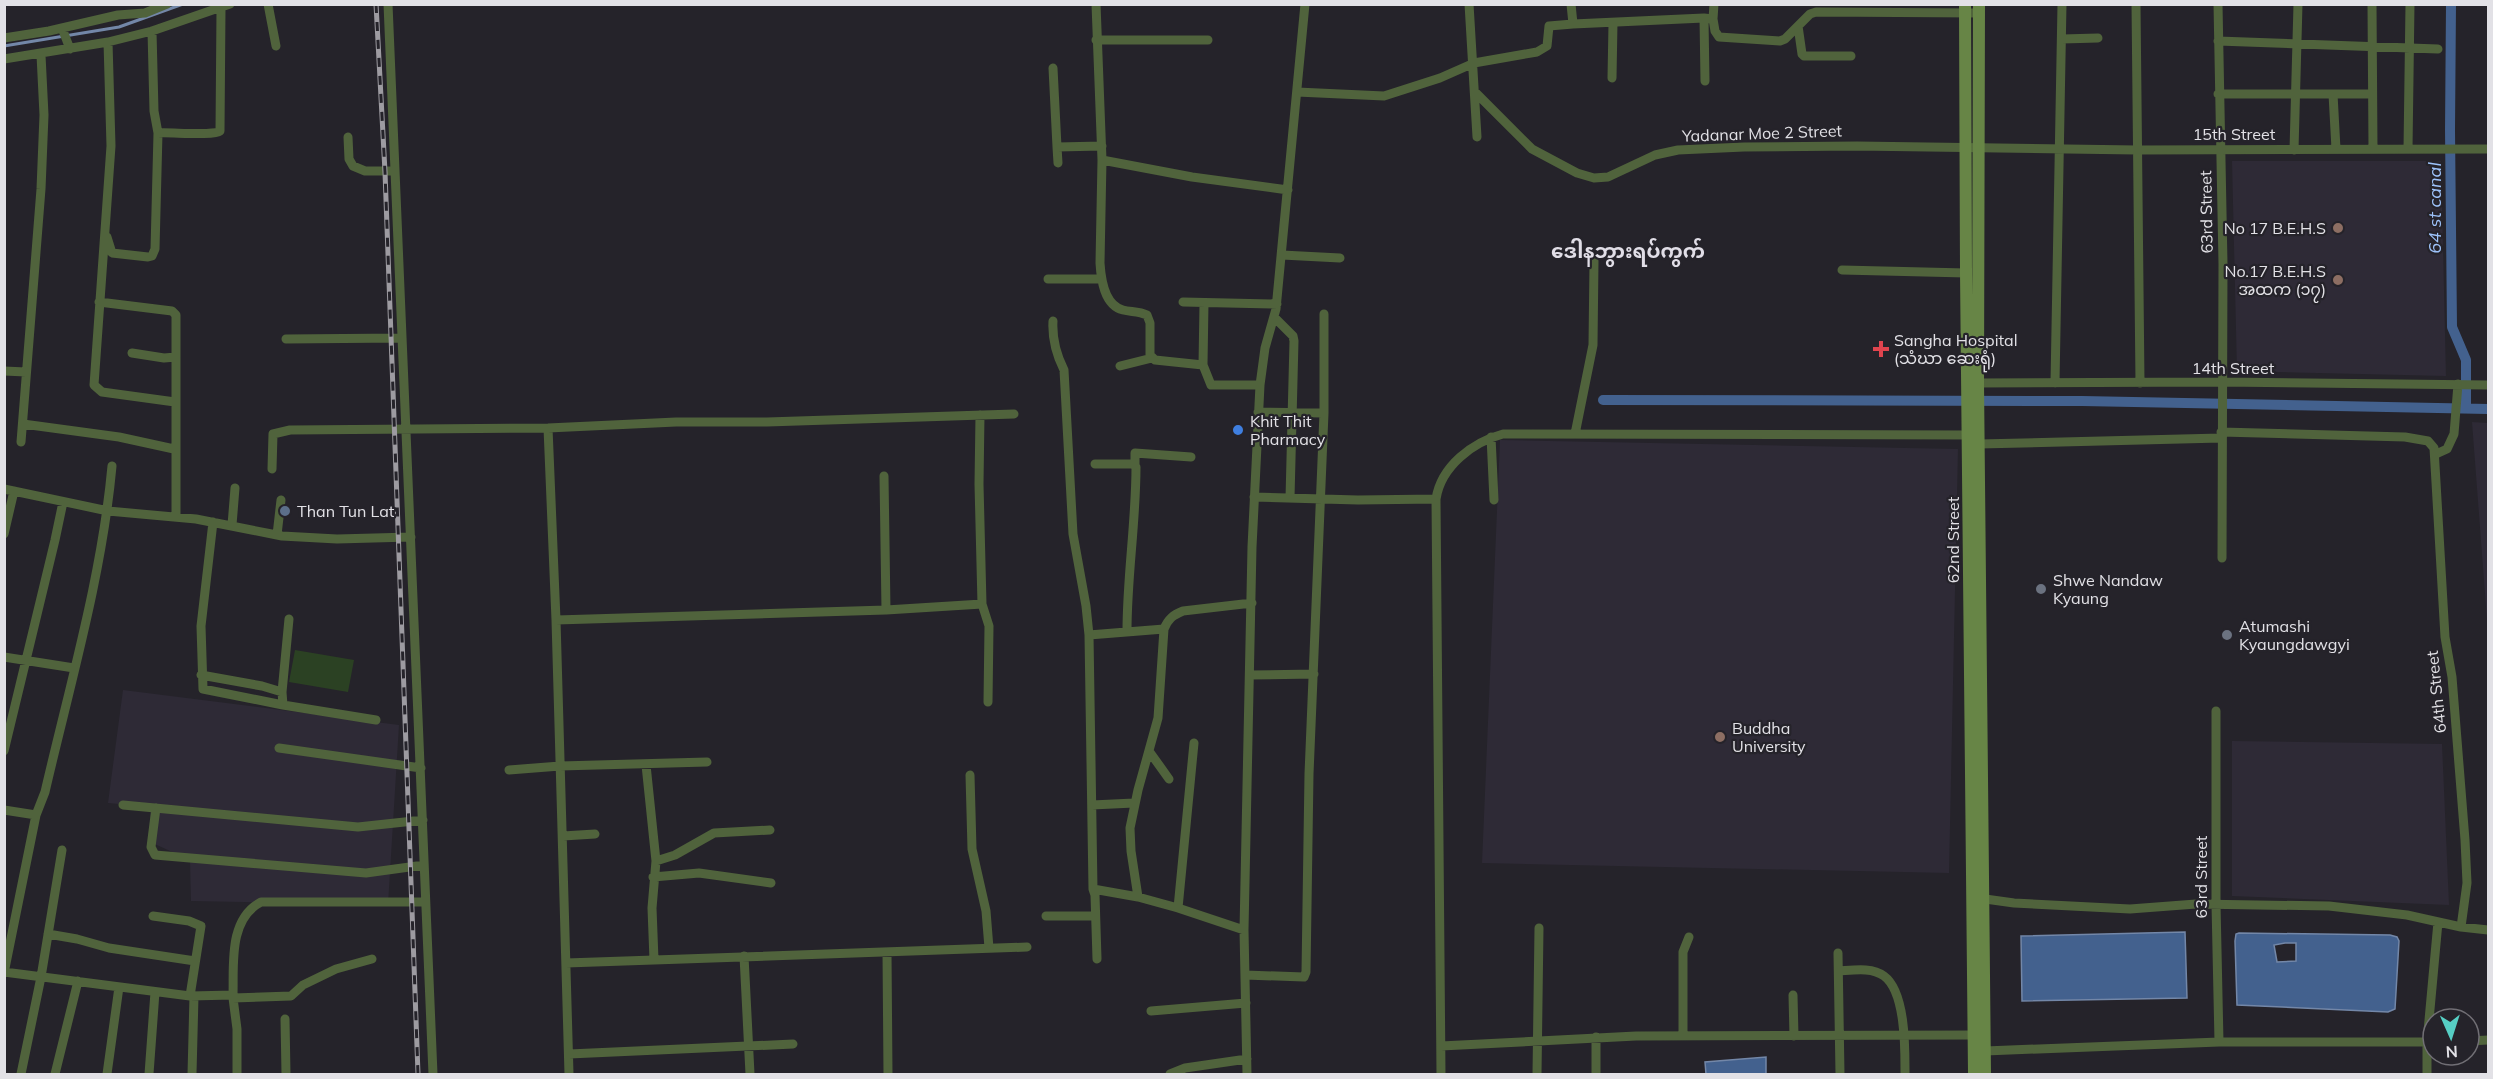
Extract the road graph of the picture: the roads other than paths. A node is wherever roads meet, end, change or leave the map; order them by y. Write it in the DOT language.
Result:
graph roads {
  1 [pos="167,4"];
  2 [pos="268,4"];
  3 [pos="388,4"];
  4 [pos="1096,4"];
  5 [pos="1305,4"];
  6 [pos="1469,4"];
  7 [pos="1571,4"];
  8 [pos="1714,4"];
  9 [pos="2062,4"];
  10 [pos="2136,4"];
  11 [pos="2218,4"];
  12 [pos="2298,4"];
  13 [pos="2372,4"];
  14 [pos="2410,4"];
  15 [pos="226,7"];
  16 [pos="1965,8"];
  17 [pos="1979,8"];
  18 [pos="145,9"];
  19 [pos="1708,18"];
  20 [pos="1613,23"];
  21 [pos="1573,24"];
  22 [pos="1798,26"];
  23 [pos="63,30"];
  24 [pos="152,31"];
  25 [pos="4,38"];
  26 [pos="2098,38"];
  27 [pos="2062,39"];
  28 [pos="1096,40"];
  29 [pos="1208,40"];
  30 [pos="108,42"];
  31 [pos="2218,42"];
  32 [pos="2298,45"];
  33 [pos="276,46"];
  34 [pos="70,47"];
  35 [pos="2372,48"];
  36 [pos="2411,48"];
  37 [pos="2438,49"];
  38 [pos="41,55"];
  39 [pos="1851,56"];
  40 [pos="4,59"];
  41 [pos="1474,63"];
  42 [pos="1053,68"];
  43 [pos="1612,78"];
  44 [pos="1705,81"];
  45 [pos="1297,92"];
  46 [pos="1475,92"];
  47 [pos="2295,93"];
  48 [pos="2218,94"];
  49 [pos="2333,94"];
  50 [pos="2372,94"];
  51 [pos="158,133"];
  52 [pos="348,137"];
  53 [pos="1477,137"];
  54 [pos="1102,146"];
  55 [pos="1057,147"];
  56 [pos="1966,147"];
  57 [pos="1979,147"];
  58 [pos="2060,148"];
  59 [pos="2220,148"];
  60 [pos="2336,149"];
  61 [pos="2373,149"];
  62 [pos="2408,149"];
  63 [pos="2488,149"];
  64 [pos="2137,150"];
  65 [pos="2294,150"];
  66 [pos="1102,160"];
  67 [pos="1058,163"];
  68 [pos="395,171"];
  69 [pos="1288,190"];
  70 [pos="104,226"];
  71 [pos="1282,255"];
  72 [pos="1340,258"];
  73 [pos="1594,261"];
  74 [pos="1842,270"];
  75 [pos="1966,273"];
  76 [pos="1048,279"];
  77 [pos="1101,279"];
  78 [pos="99,302"];
  79 [pos="1183,302"];
  80 [pos="1204,303"];
  81 [pos="1277,304"];
  82 [pos="1324,314"];
  83 [pos="1275,318"];
  84 [pos="1053,321"];
  85 [pos="401,338"];
  86 [pos="286,339"];
  87 [pos="132,353"];
  88 [pos="176,357"];
  89 [pos="1152,358"];
  90 [pos="1203,365"];
  91 [pos="1120,366"];
  92 [pos="4,371"];
  93 [pos="26,372"];
  94 [pos="2055,383"];
  95 [pos="2140,383"];
  96 [pos="1260,385"];
  97 [pos="2222,385"];
  98 [pos="2461,385"];
  99 [pos="2488,385"];
  100 [pos="1975,389"];
  101 [pos="175,402"];
  102 [pos="1258,412"];
  103 [pos="1292,413"];
  104 [pos="1324,413"];
  105 [pos="1014,414"];
  106 [pos="980,415"];
  107 [pos="23,424"];
  108 [pos="548,428"];
  109 [pos="406,430"];
  110 [pos="1975,433"];
  111 [pos="1575,434"];
  112 [pos="2221,435"];
  113 [pos="1491,437"];
  114 [pos="21,442"];
  115 [pos="174,449"];
  116 [pos="2436,454"];
  117 [pos="1191,457"];
  118 [pos="1095,464"];
  119 [pos="1135,465"];
  120 [pos="112,466"];
  121 [pos="272,469"];
  122 [pos="884,476"];
  123 [pos="235,488"];
  124 [pos="9,490"];
  125 [pos="1254,497"];
  126 [pos="1290,498"];
  127 [pos="1436,499"];
  128 [pos="280,500"];
  129 [pos="1320,500"];
  130 [pos="1494,500"];
  131 [pos="63,502"];
  132 [pos="108,511"];
  133 [pos="176,516"];
  134 [pos="213,522"];
  135 [pos="232,525"];
  136 [pos="4,534"];
  137 [pos="277,535"];
  138 [pos="411,537"];
  139 [pos="2222,558"];
  140 [pos="1251,603"];
  141 [pos="982,604"];
  142 [pos="886,610"];
  143 [pos="290,619"];
  144 [pos="556,620"];
  145 [pos="1164,629"];
  146 [pos="1127,631"];
  147 [pos="1089,635"];
  148 [pos="4,657"];
  149 [pos="27,661"];
  150 [pos="74,668"];
  151 [pos="1314,674"];
  152 [pos="201,675"];
  153 [pos="1250,675"];
  154 [pos="282,692"];
  155 [pos="988,702"];
  156 [pos="283,705"];
  157 [pos="2216,711"];
  158 [pos="376,720"];
  159 [pos="1194,743"];
  160 [pos="279,748"];
  161 [pos="4,751"];
  162 [pos="1149,751"];
  163 [pos="707,762"];
  164 [pos="646,765"];
  165 [pos="560,766"];
  166 [pos="421,768"];
  167 [pos="509,770"];
  168 [pos="970,774"];
  169 [pos="1169,779"];
  170 [pos="1134,803"];
  171 [pos="123,805"];
  172 [pos="1092,805"];
  173 [pos="156,808"];
  174 [pos="4,810"];
  175 [pos="36,815"];
  176 [pos="423,820"];
  177 [pos="770,830"];
  178 [pos="595,834"];
  179 [pos="563,836"];
  180 [pos="62,850"];
  181 [pos="656,861"];
  182 [pos="424,865"];
  183 [pos="653,877"];
  184 [pos="771,883"];
  185 [pos="1093,889"];
  186 [pos="1138,897"];
  187 [pos="1978,898"];
  188 [pos="426,902"];
  189 [pos="2216,904"];
  190 [pos="1178,908"];
  191 [pos="153,916"];
  192 [pos="1046,916"];
  193 [pos="1095,916"];
  194 [pos="2438,922"];
  195 [pos="2461,927"];
  196 [pos="1539,928"];
  197 [pos="1244,930"];
  198 [pos="2488,930"];
  199 [pos="48,934"];
  200 [pos="1689,937"];
  201 [pos="1027,947"];
  202 [pos="989,948"];
  203 [pos="887,952"];
  204 [pos="1838,953"];
  205 [pos="744,956"];
  206 [pos="372,959"];
  207 [pos="1097,959"];
  208 [pos="654,960"];
  209 [pos="195,961"];
  210 [pos="566,963"];
  211 [pos="1839,971"];
  212 [pos="4,973"];
  213 [pos="1245,975"];
  214 [pos="41,977"];
  215 [pos="78,981"];
  216 [pos="119,987"];
  217 [pos="155,992"];
  218 [pos="1793,995"];
  219 [pos="192,996"];
  220 [pos="233,997"];
  221 [pos="1246,1003"];
  222 [pos="2432,1007"];
  223 [pos="1151,1011"];
  224 [pos="285,1019"];
  225 [pos="1683,1035"];
  226 [pos="1979,1035"];
  227 [pos="1794,1036"];
  228 [pos="1840,1036"];
  229 [pos="1905,1036"];
  230 [pos="1596,1037"];
  231 [pos="1537,1040"];
  232 [pos="2219,1042"];
  233 [pos="2421,1042"];
  234 [pos="793,1044"];
  235 [pos="748,1046"];
  236 [pos="1441,1046"];
  237 [pos="1985,1051"];
  238 [pos="569,1054"];
  239 [pos="1247,1059"];
  240 [pos="21,1074"];
  241 [pos="55,1074"];
  242 [pos="107,1074"];
  243 [pos="149,1074"];
  244 [pos="192,1074"];
  245 [pos="237,1074"];
  246 [pos="286,1074"];
  247 [pos="433,1074"];
  248 [pos="569,1074"];
  249 [pos="750,1074"];
  250 [pos="888,1074"];
  251 [pos="1170,1074"];
  252 [pos="1247,1074"];
  253 [pos="1442,1074"];
  254 [pos="1537,1074"];
  255 [pos="1596,1074"];
  256 [pos="1840,1074"];
  257 [pos="1905,1074"];
  258 [pos="1974,1074"];
  259 [pos="1985,1074"];
  1 -- 18 [label="street"];
  2 -- 33 [label="street"];
  3 -- 68 [label="street"];
  4 -- 28 [label="street"];
  5 -- 45 [label="street"];
  6 -- 41 [label="street"];
  7 -- 21 [label="street"];
  8 -- 19 [label="street"];
  9 -- 27 [label="street"];
  10 -- 64 [label="street"];
  11 -- 31 [label="street, 63rd Street"];
  12 -- 32 [label="street"];
  13 -- 35 [label="street"];
  14 -- 36 [label="street"];
  15 -- 24 [label="street"];
  15 -- 51 [label="street"];
  16 -- 17 [label="street"];
  16 -- 22 [label="street"];
  16 -- 56 [label="main road, 62nd Street"];
  17 -- 57 [label="main road, 62nd Street"];
  18 -- 23 [label="street"];
  19 -- 20 [label="street"];
  19 -- 22 [label="street"];
  19 -- 44 [label="street"];
  20 -- 21 [label="street"];
  20 -- 43 [label="street"];
  21 -- 41 [label="street"];
  22 -- 39 [label="street"];
  23 -- 25 [label="street"];
  23 -- 34 [label="street"];
  24 -- 30 [label="street"];
  24 -- 51 [label="street"];
  26 -- 27 [label="street"];
  27 -- 58 [label="street"];
  28 -- 29 [label="street"];
  28 -- 54 [label="street"];
  30 -- 34 [label="street"];
  30 -- 70 [label="street"];
  31 -- 32 [label="street"];
  31 -- 48 [label="street, 63rd Street"];
  32 -- 35 [label="street"];
  32 -- 47 [label="street"];
  34 -- 38 [label="street"];
  35 -- 36 [label="street"];
  35 -- 50 [label="street"];
  36 -- 37 [label="street"];
  36 -- 62 [label="street"];
  38 -- 40 [label="street"];
  38 -- 93 [label="street"];
  41 -- 45 [label="street"];
  41 -- 46 [label="street"];
  42 -- 55 [label="street"];
  45 -- 69 [label="street"];
  46 -- 53 [label="street"];
  46 -- 56 [label="street, Yadanar Moe 2 Street"];
  47 -- 48 [label="street"];
  47 -- 49 [label="street"];
  47 -- 65 [label="street"];
  48 -- 59 [label="street, 63rd Street"];
  49 -- 50 [label="street"];
  49 -- 60 [label="street"];
  50 -- 61 [label="street"];
  51 -- 70 [label="street"];
  52 -- 68 [label="street"];
  54 -- 55 [label="street"];
  54 -- 66 [label="street"];
  55 -- 67 [label="street"];
  56 -- 57 [label="street, Yadanar Moe 2 Street"];
  56 -- 75 [label="main road, 62nd Street"];
  57 -- 58 [label="street, 15th Street"];
  57 -- 100 [label="main road, 62nd Street"];
  58 -- 64 [label="street, 15th Street"];
  58 -- 94 [label="street"];
  59 -- 64 [label="street, 15th Street"];
  59 -- 65 [label="street, 15th Street"];
  59 -- 97 [label="street, 63rd Street"];
  60 -- 61 [label="street, 15th Street"];
  60 -- 65 [label="street, 15th Street"];
  61 -- 62 [label="street, 15th Street"];
  62 -- 63 [label="street, 15th Street"];
  64 -- 95 [label="street"];
  66 -- 69 [label="street"];
  66 -- 77 [label="street"];
  68 -- 85 [label="street"];
  69 -- 71 [label="street"];
  70 -- 78 [label="street"];
  71 -- 72 [label="street"];
  71 -- 81 [label="street"];
  73 -- 111 [label="street"];
  74 -- 75 [label="street"];
  75 -- 100 [label="main road, 62nd Street"];
  76 -- 77 [label="street"];
  77 -- 89 [label="street"];
  78 -- 88 [label="street"];
  78 -- 101 [label="street"];
  79 -- 80 [label="street"];
  80 -- 81 [label="street"];
  80 -- 90 [label="street"];
  81 -- 83 [label="street"];
  82 -- 104 [label="street"];
  83 -- 96 [label="street"];
  83 -- 103 [label="street"];
  84 -- 147 [label="street"];
  85 -- 86 [label="street"];
  85 -- 109 [label="street"];
  87 -- 88 [label="street"];
  88 -- 101 [label="street"];
  89 -- 90 [label="street"];
  89 -- 91 [label="street"];
  90 -- 96 [label="street"];
  92 -- 93 [label="street"];
  93 -- 107 [label="street"];
  94 -- 95 [label="street, 14th Street"];
  94 -- 100 [label="street, 14th Street"];
  95 -- 97 [label="street, 14th Street"];
  96 -- 102 [label="street"];
  97 -- 98 [label="street, 14th Street"];
  97 -- 112 [label="street, 63rd Street"];
  98 -- 99 [label="street, 14th Street"];
  98 -- 116 [label="street"];
  100 -- 110 [label="main road, 62nd Street"];
  101 -- 115 [label="street"];
  102 -- 103 [label="street"];
  102 -- 125 [label="street"];
  103 -- 104 [label="street"];
  103 -- 126 [label="street"];
  104 -- 129 [label="street"];
  105 -- 106 [label="street"];
  106 -- 108 [label="street"];
  106 -- 141 [label="street"];
  107 -- 114 [label="street"];
  107 -- 115 [label="street"];
  108 -- 109 [label="street"];
  108 -- 144 [label="street"];
  109 -- 121 [label="street"];
  109 -- 138 [label="street"];
  110 -- 111 [label="street"];
  110 -- 112 [label="street"];
  110 -- 187 [label="main road, 62nd Street"];
  111 -- 113 [label="street"];
  112 -- 116 [label="street"];
  112 -- 139 [label="street, 63rd Street"];
  113 -- 127 [label="street"];
  113 -- 130 [label="street"];
  115 -- 133 [label="street"];
  116 -- 195 [label="street, 64th Street"];
  117 -- 119 [label="street"];
  118 -- 119 [label="street"];
  119 -- 146 [label="street"];
  120 -- 132 [label="street"];
  122 -- 142 [label="street"];
  123 -- 135 [label="street"];
  124 -- 131 [label="street"];
  124 -- 136 [label="street"];
  125 -- 126 [label="street"];
  125 -- 140 [label="street"];
  126 -- 129 [label="street"];
  127 -- 129 [label="street"];
  127 -- 236 [label="street"];
  128 -- 137 [label="street"];
  129 -- 151 [label="street"];
  131 -- 132 [label="street"];
  131 -- 149 [label="street"];
  132 -- 133 [label="street"];
  132 -- 150 [label="street"];
  133 -- 134 [label="street"];
  134 -- 135 [label="street"];
  134 -- 152 [label="street"];
  135 -- 137 [label="street"];
  137 -- 138 [label="street"];
  138 -- 166 [label="street"];
  140 -- 145 [label="street"];
  140 -- 153 [label="street"];
  141 -- 142 [label="street"];
  141 -- 155 [label="street"];
  142 -- 144 [label="street"];
  143 -- 154 [label="street"];
  144 -- 165 [label="street"];
  145 -- 146 [label="street"];
  145 -- 162 [label="street"];
  146 -- 147 [label="street"];
  147 -- 172 [label="street"];
  148 -- 149 [label="street"];
  149 -- 150 [label="street"];
  149 -- 161 [label="street"];
  150 -- 175 [label="street"];
  151 -- 153 [label="street"];
  151 -- 213 [label="street"];
  152 -- 154 [label="street"];
  152 -- 156 [label="street"];
  153 -- 197 [label="street"];
  154 -- 156 [label="street"];
  156 -- 158 [label="street"];
  157 -- 189 [label="street, 63rd Street"];
  159 -- 190 [label="street"];
  160 -- 166 [label="street"];
  162 -- 169 [label="street"];
  162 -- 170 [label="street"];
  163 -- 164 [label="street"];
  164 -- 165 [label="street"];
  164 -- 181 [label="street"];
  165 -- 167 [label="street"];
  165 -- 179 [label="street"];
  166 -- 176 [label="street"];
  168 -- 202 [label="street"];
  170 -- 172 [label="street"];
  170 -- 186 [label="street"];
  171 -- 173 [label="street"];
  172 -- 185 [label="street"];
  173 -- 176 [label="street"];
  173 -- 182 [label="street"];
  174 -- 175 [label="street"];
  175 -- 212 [label="street"];
  176 -- 182 [label="street"];
  177 -- 181 [label="street"];
  178 -- 179 [label="street"];
  179 -- 210 [label="street"];
  180 -- 199 [label="street"];
  181 -- 183 [label="street"];
  182 -- 188 [label="street"];
  183 -- 184 [label="street"];
  183 -- 208 [label="street"];
  185 -- 186 [label="street"];
  185 -- 193 [label="street"];
  186 -- 190 [label="street"];
  187 -- 189 [label="street"];
  187 -- 226 [label="main road, 62nd Street"];
  188 -- 220 [label="street"];
  188 -- 247 [label="street"];
  189 -- 194 [label="street"];
  189 -- 232 [label="street, 63rd Street"];
  190 -- 197 [label="street"];
  191 -- 209 [label="street"];
  192 -- 193 [label="street"];
  193 -- 207 [label="street"];
  194 -- 195 [label="street"];
  194 -- 222 [label="street"];
  195 -- 198 [label="street"];
  196 -- 231 [label="street"];
  197 -- 213 [label="street"];
  199 -- 209 [label="street"];
  199 -- 214 [label="street"];
  200 -- 225 [label="street"];
  201 -- 202 [label="street"];
  202 -- 203 [label="street"];
  203 -- 205 [label="street"];
  203 -- 250 [label="street"];
  204 -- 211 [label="street"];
  205 -- 208 [label="street"];
  205 -- 235 [label="street"];
  206 -- 220 [label="street"];
  208 -- 210 [label="street"];
  209 -- 219 [label="street"];
  210 -- 238 [label="street"];
  211 -- 228 [label="street"];
  211 -- 229 [label="street"];
  212 -- 214 [label="street"];
  213 -- 221 [label="street"];
  214 -- 215 [label="street"];
  214 -- 240 [label="street"];
  215 -- 216 [label="street"];
  215 -- 241 [label="street"];
  216 -- 217 [label="street"];
  216 -- 242 [label="street"];
  217 -- 219 [label="street"];
  217 -- 243 [label="street"];
  218 -- 227 [label="street"];
  219 -- 220 [label="street"];
  219 -- 244 [label="street"];
  220 -- 245 [label="street"];
  221 -- 223 [label="street"];
  221 -- 239 [label="street"];
  224 -- 246 [label="street"];
  225 -- 227 [label="street"];
  225 -- 230 [label="street"];
  226 -- 229 [label="street"];
  226 -- 237 [label="main road, 62nd Street"];
  226 -- 258 [label="main road, 62nd Street"];
  227 -- 228 [label="street"];
  228 -- 229 [label="street"];
  228 -- 256 [label="street"];
  229 -- 257 [label="street"];
  230 -- 231 [label="street"];
  230 -- 255 [label="street"];
  231 -- 236 [label="street"];
  231 -- 254 [label="street"];
  232 -- 233 [label="street"];
  232 -- 237 [label="street"];
  234 -- 235 [label="street"];
  235 -- 238 [label="street"];
  235 -- 249 [label="street"];
  236 -- 253 [label="street"];
  237 -- 259 [label="main road, 62nd Street"];
  238 -- 248 [label="street"];
  239 -- 251 [label="street"];
  239 -- 252 [label="street"];
}
